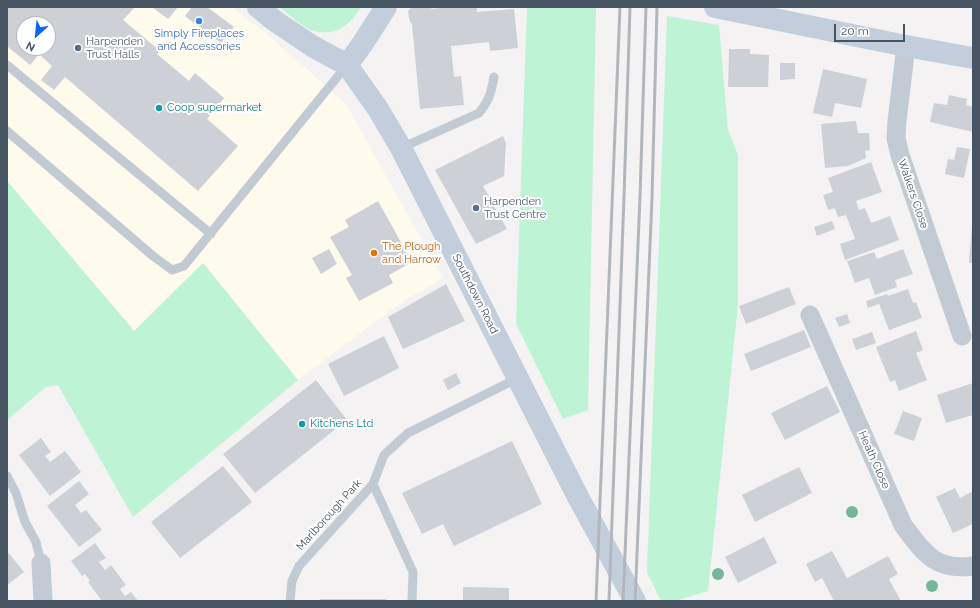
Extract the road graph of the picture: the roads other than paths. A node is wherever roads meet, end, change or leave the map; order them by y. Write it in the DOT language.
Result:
graph roads {
  1 [pos="258,7"];
  2 [pos="386,7"];
  3 [pos="715,7"];
  4 [pos="761,11"];
  5 [pos="906,46"];
  6 [pos="972,53"];
  7 [pos="7,65"];
  8 [pos="347,65"];
  9 [pos="494,76"];
  10 [pos="7,131"];
  11 [pos="401,148"];
  12 [pos="210,234"];
  13 [pos="810,315"];
  14 [pos="962,336"];
  15 [pos="518,378"];
  16 [pos="7,476"];
  17 [pos="373,484"];
  18 [pos="41,563"];
  19 [pos="973,566"];
  20 [pos="44,601"];
  21 [pos="290,601"];
  22 [pos="412,601"];
  23 [pos="635,601"];
  1 -- 8 [label="street, Southdown Road"];
  2 -- 8 [label="street"];
  3 -- 4 [label="street"];
  4 -- 5 [label="street"];
  5 -- 6 [label="street"];
  5 -- 14 [label="street, Walkers Close"];
  7 -- 12 [label="lane"];
  8 -- 11 [label="street, Southdown Road"];
  8 -- 12 [label="lane"];
  9 -- 11 [label="lane"];
  10 -- 12 [label="lane"];
  11 -- 15 [label="street, Southdown Road"];
  13 -- 19 [label="street, Heath Close"];
  15 -- 17 [label="lane, Marlborough Park"];
  15 -- 23 [label="street, Southdown Road"];
  16 -- 18 [label="lane"];
  17 -- 21 [label="lane, Marlborough Park"];
  17 -- 22 [label="lane"];
  18 -- 20 [label="street"];
}
